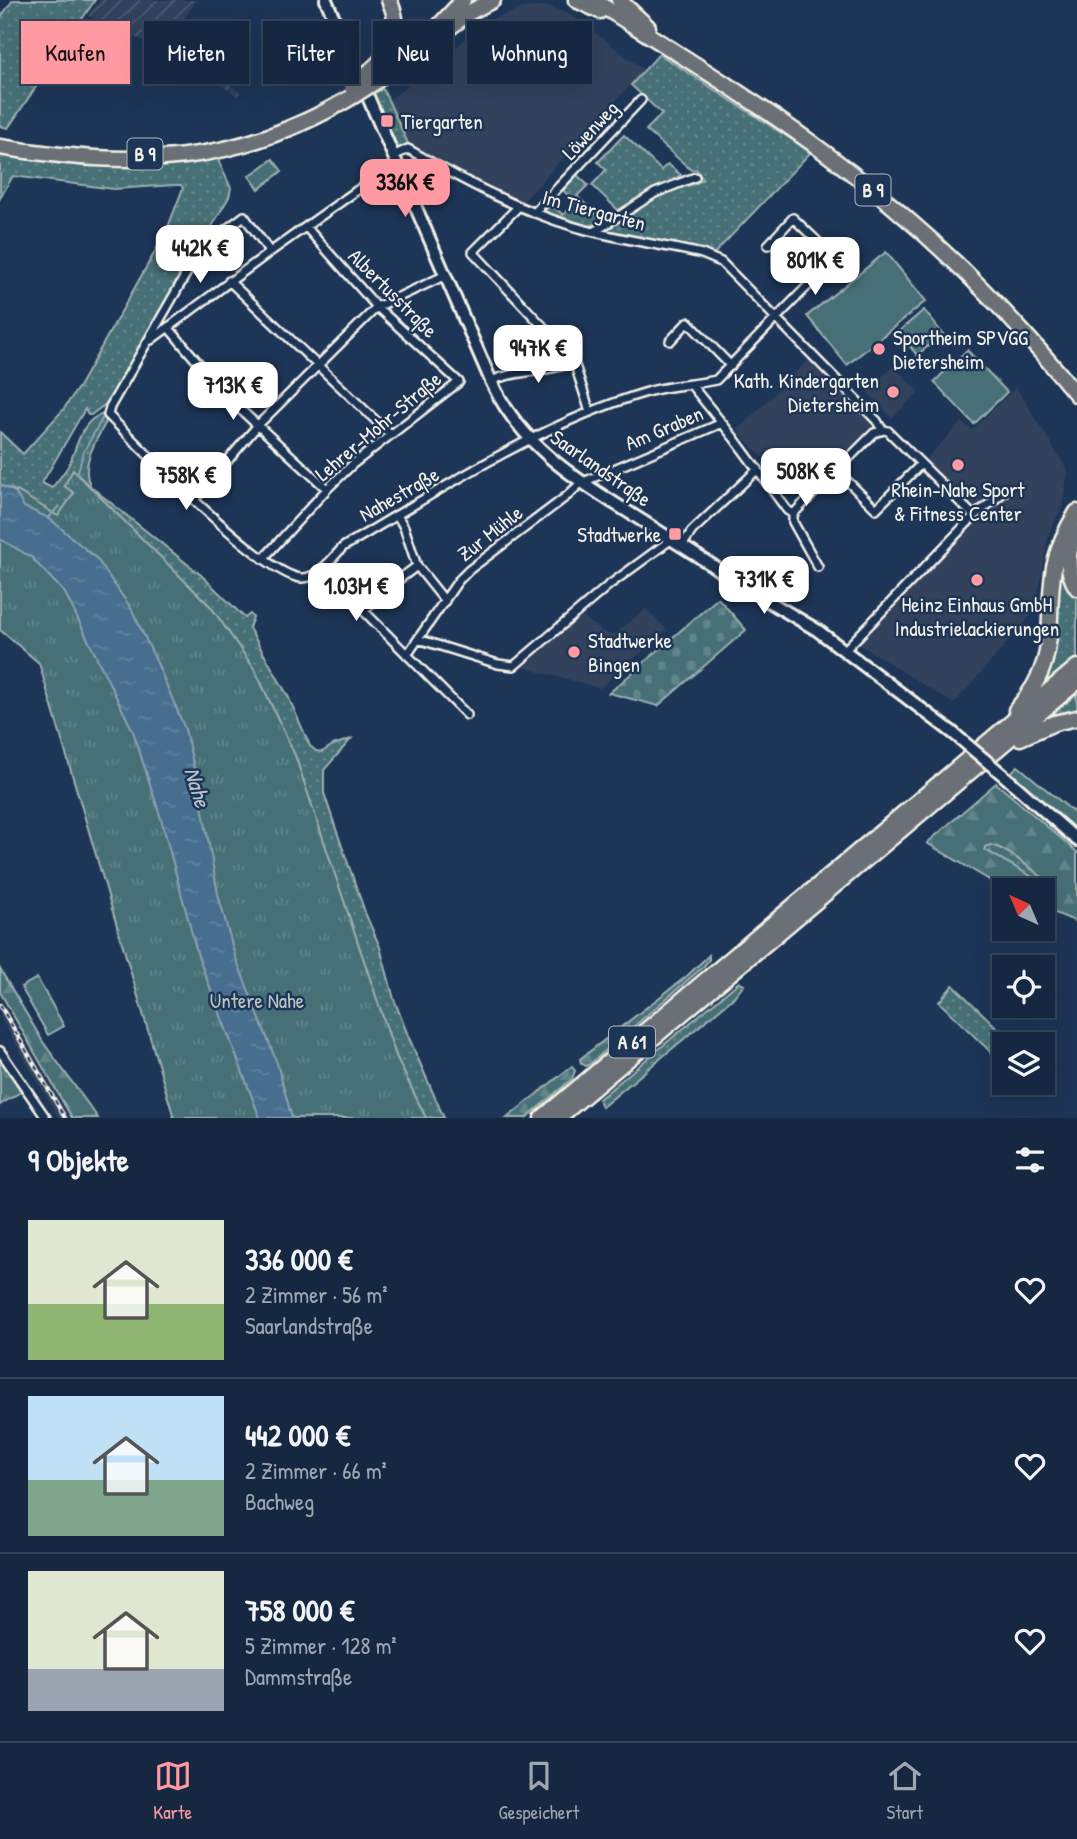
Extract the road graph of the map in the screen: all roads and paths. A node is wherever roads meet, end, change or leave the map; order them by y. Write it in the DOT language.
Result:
graph roads {
  1 [pos="326,0"];
  2 [pos="389,0"];
  3 [pos="453,0"];
  4 [pos="463,0"];
  5 [pos="493,0"];
  6 [pos="576,0"];
  7 [pos="593,0"];
  8 [pos="619,0"];
  9 [pos="396,21"];
  10 [pos="433,21"];
  11 [pos="444,21"];
  12 [pos="453,25"];
  13 [pos="648,35"];
  14 [pos="675,52"];
  15 [pos="373,76"];
  16 [pos="354,91"];
  17 [pos="641,100"];
  18 [pos="0,141"];
  19 [pos="0,147"];
  20 [pos="396,159"];
  21 [pos="695,177"];
  22 [pos="519,206"];
  23 [pos="534,213"];
  24 [pos="306,226"];
  25 [pos="594,232"];
  26 [pos="768,244"];
  27 [pos="270,252"];
  28 [pos="446,275"];
  29 [pos="229,281"];
  30 [pos="377,307"];
  31 [pos="775,317"];
  32 [pos="167,327"];
  33 [pos="670,341"];
  34 [pos="148,342"];
  35 [pos="574,362"];
  36 [pos="318,363"];
  37 [pos="730,366"];
  38 [pos="491,381"];
  39 [pos="459,382"];
  40 [pos="692,386"];
  41 [pos="1077,395"];
  42 [pos="590,412"];
  43 [pos="722,423"];
  44 [pos="258,425"];
  45 [pos="882,430"];
  46 [pos="390,434"];
  47 [pos="529,440"];
  48 [pos="921,464"];
  49 [pos="758,469"];
  50 [pos="837,471"];
  51 [pos="581,482"];
  52 [pos="327,489"];
  53 [pos="1004,492"];
  54 [pos="194,500"];
  55 [pos="1077,512"];
  56 [pos="793,514"];
  57 [pos="397,515"];
  58 [pos="974,516"];
  59 [pos="1077,531"];
  60 [pos="671,539"];
  61 [pos="682,546"];
  62 [pos="263,559"];
  63 [pos="417,566"];
  64 [pos="818,568"];
  65 [pos="317,573"];
  66 [pos="1077,588"];
  67 [pos="445,601"];
  68 [pos="364,611"];
  69 [pos="418,639"];
  70 [pos="844,651"];
  71 [pos="407,655"];
  72 [pos="1077,667"];
  73 [pos="1077,682"];
  74 [pos="467,715"];
  75 [pos="1077,718"];
  76 [pos="989,757"];
  77 [pos="969,758"];
  78 [pos="1077,840"];
  79 [pos="732,965"];
  80 [pos="0,1051"];
  81 [pos="46,1118"];
  82 [pos="542,1118"];
  83 [pos="558,1118"];
  1 -- 20 [label="main road, Saarlandstraße"];
  2 -- 9 [label="highway"];
  3 -- 10 [label="highway"];
  4 -- 11 [label="highway"];
  5 -- 12 [label="highway"];
  6 -- 13 [label="highway, B 9"];
  7 -- 13 [label="highway, B 9"];
  8 -- 14 [label="highway, B 9"];
  13 -- 14 [label="highway, B 9"];
  14 -- 41 [label="highway, B 9"];
  15 -- 16 [label="highway, bridge"];
  16 -- 18 [label="highway, B 9"];
  16 -- 19 [label="highway, B 9"];
  17 -- 23 [label="street, Löwenweg"];
  20 -- 22 [label="street, Im Tiergarten"];
  20 -- 24 [label="street"];
  20 -- 28 [label="main road, Saarlandstraße"];
  21 -- 25 [label="street"];
  22 -- 23 [label="street, Im Tiergarten"];
  22 -- 35 [label="street"];
  23 -- 25 [label="street, Im Tiergarten"];
  24 -- 27 [label="street"];
  24 -- 30 [label="street, Albertusstraße"];
  25 -- 31 [label="street, Im Tiergarten"];
  26 -- 31 [label="street, Nahestraße"];
  27 -- 29 [label="street"];
  27 -- 34 [label="street"];
  28 -- 30 [label="street"];
  28 -- 38 [label="main road, Saarlandstraße"];
  29 -- 32 [label="street"];
  29 -- 36 [label="street"];
  30 -- 36 [label="street"];
  30 -- 39 [label="street, Albertusstraße"];
  31 -- 37 [label="street, Nahestraße"];
  31 -- 45 [label="street, Im Tiergarten"];
  32 -- 34 [label="street"];
  32 -- 44 [label="street"];
  33 -- 37 [label="street"];
  34 -- 54 [label="street"];
  35 -- 38 [label="street"];
  35 -- 42 [label="street"];
  36 -- 44 [label="street"];
  36 -- 46 [label="street"];
  37 -- 40 [label="street, Nahestraße"];
  38 -- 47 [label="main road, Saarlandstraße"];
  39 -- 46 [label="street, Lehrer-Mohr-Straße"];
  40 -- 42 [label="street, Nahestraße"];
  40 -- 43 [label="street"];
  42 -- 47 [label="street, Nahestraße"];
  43 -- 49 [label="street"];
  43 -- 51 [label="street, Am Graben"];
  44 -- 52 [label="street"];
  44 -- 54 [label="street"];
  45 -- 48 [label="street, Im Tiergarten"];
  45 -- 50 [label="street"];
  46 -- 52 [label="street, Lehrer-Mohr-Straße"];
  47 -- 51 [label="main road, Saarlandstraße"];
  47 -- 57 [label="street, Nahestraße"];
  48 -- 50 [label="street"];
  48 -- 58 [label="street, Im Tiergarten"];
  49 -- 56 [label="street"];
  49 -- 61 [label="street"];
  50 -- 56 [label="street"];
  51 -- 60 [label="main road, Saarlandstraße"];
  51 -- 67 [label="street, Zur Mühle"];
  52 -- 62 [label="street, Lehrer-Mohr-Straße"];
  53 -- 58 [label="street"];
  54 -- 62 [label="street"];
  55 -- 77 [label="highway"];
  56 -- 64 [label="street"];
  57 -- 63 [label="street"];
  57 -- 65 [label="street, Nahestraße"];
  58 -- 70 [label="street"];
  59 -- 66 [label="highway"];
  60 -- 61 [label="main road, Saarlandstraße"];
  60 -- 69 [label="street"];
  61 -- 70 [label="main road, Saarlandstraße"];
  62 -- 65 [label="street"];
  63 -- 67 [label="street"];
  63 -- 68 [label="street"];
  65 -- 68 [label="street"];
  67 -- 69 [label="street, Zur Mühle"];
  68 -- 71 [label="street"];
  69 -- 71 [label="street, Zur Mühle"];
  70 -- 78 [label="main road, Saarlandstraße, bridge"];
  71 -- 74 [label="street"];
  72 -- 77 [label="highway, A 61"];
  73 -- 76 [label="highway, A 61"];
  75 -- 76 [label="highway"];
  76 -- 79 [label="highway, A 61"];
  77 -- 79 [label="highway, A 61"];
  79 -- 82 [label="highway, A 61"];
  79 -- 83 [label="highway, A 61"];
  80 -- 81 [label="street"];
}
